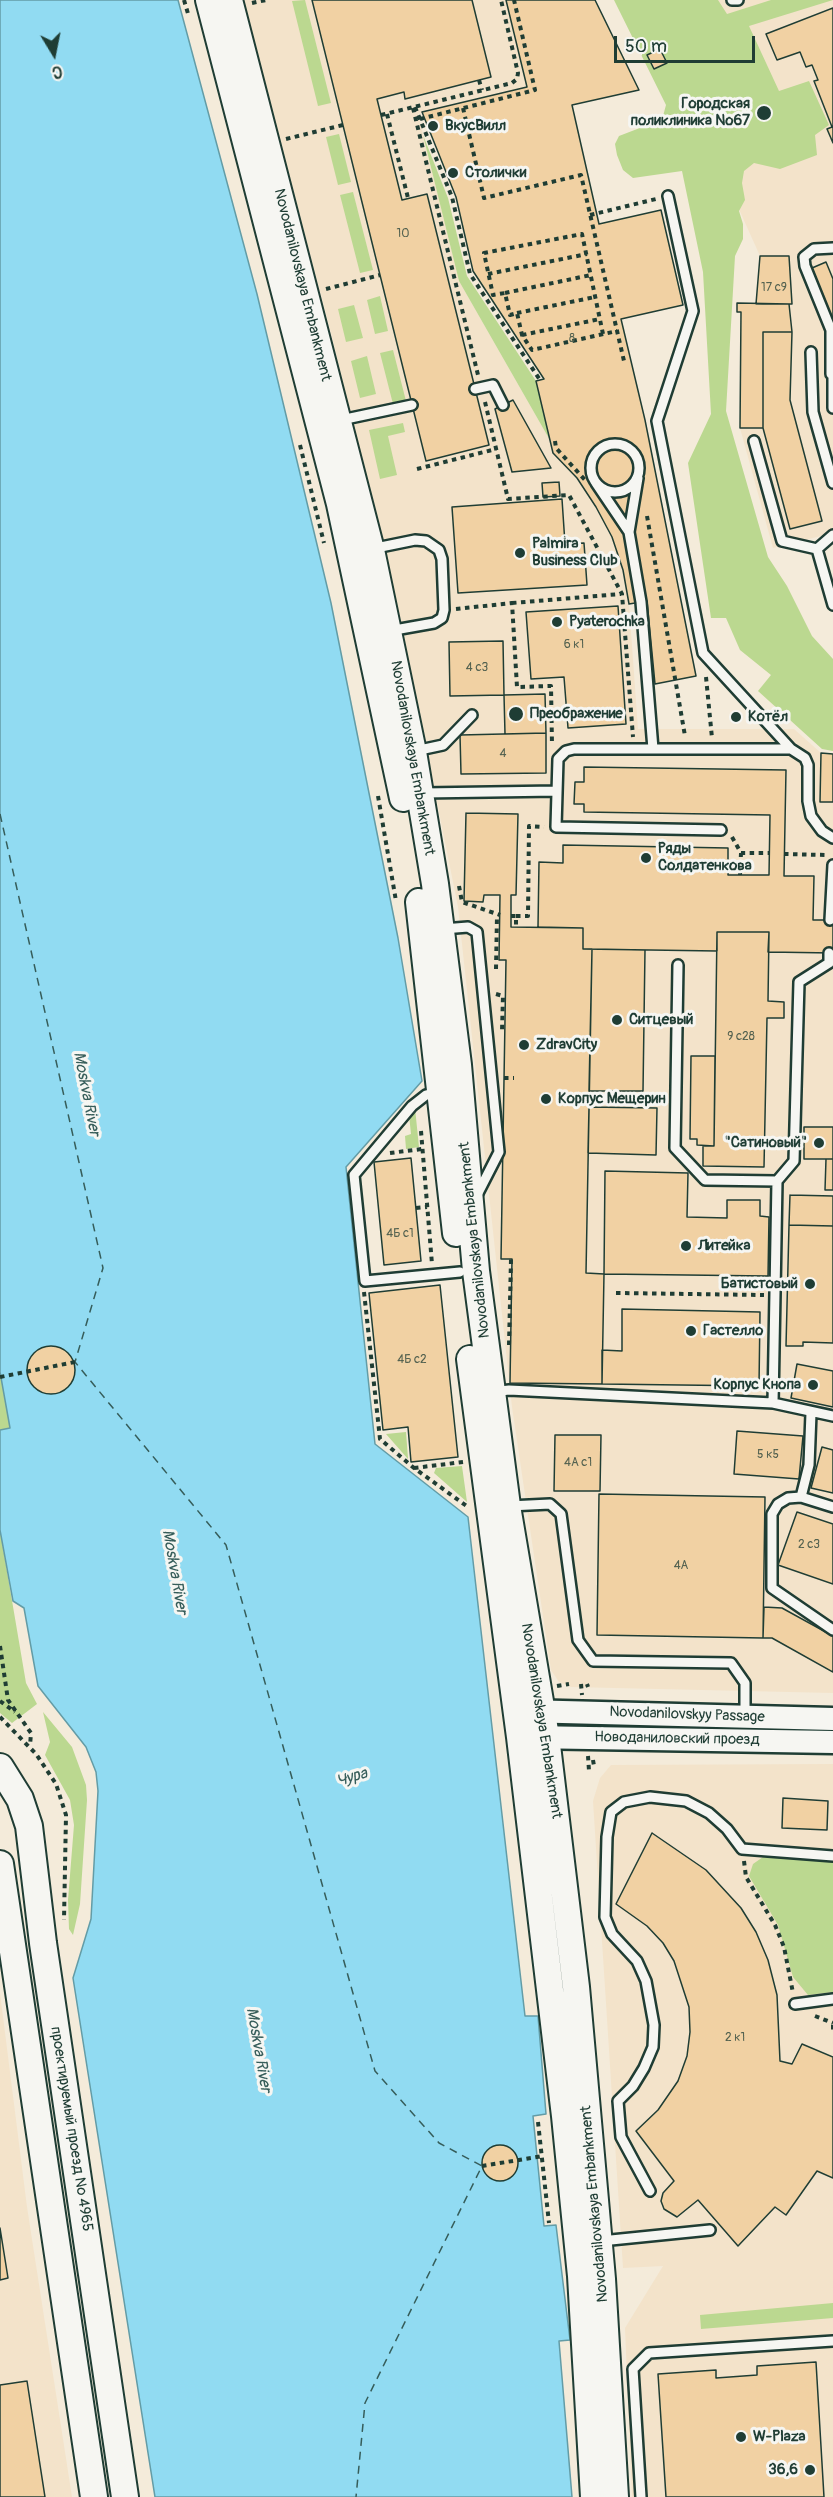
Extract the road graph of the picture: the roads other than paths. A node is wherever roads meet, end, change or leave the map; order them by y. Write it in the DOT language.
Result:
graph roads {
  1 [pos="209,0"];
  2 [pos="732,0"];
  3 [pos="738,0"];
  4 [pos="240,2"];
  5 [pos="668,196"];
  6 [pos="833,248"];
  7 [pos="811,352"];
  8 [pos="832,373"];
  9 [pos="478,388"];
  10 [pos="412,405"];
  11 [pos="503,405"];
  12 [pos="833,408"];
  13 [pos="318,428"];
  14 [pos="754,441"];
  15 [pos="639,473"];
  16 [pos="596,483"];
  17 [pos="833,483"];
  18 [pos="629,532"];
  19 [pos="833,535"];
  20 [pos="817,549"];
  21 [pos="361,552"];
  22 [pos="833,605"];
  23 [pos="389,631"];
  24 [pos="472,715"];
  25 [pos="653,749"];
  26 [pos="791,750"];
  27 [pos="413,752"];
  28 [pos="557,791"];
  29 [pos="411,794"];
  30 [pos="721,830"];
  31 [pos="833,838"];
  32 [pos="833,865"];
  33 [pos="830,920"];
  34 [pos="431,929"];
  35 [pos="829,953"];
  36 [pos="678,964"];
  37 [pos="423,1100"];
  38 [pos="777,1181"];
  39 [pos="471,1208"];
  40 [pos="460,1272"];
  41 [pos="492,1392"];
  42 [pos="773,1403"];
  43 [pos="812,1413"];
  44 [pos="833,1416"];
  45 [pos="801,1497"];
  46 [pos="507,1506"];
  47 [pos="833,1507"];
  48 [pos="833,1630"];
  49 [pos="516,1711"];
  50 [pos="542,1711"];
  51 [pos="744,1717"];
  52 [pos="833,1719"];
  53 [pos="520,1737"];
  54 [pos="546,1737"];
  55 [pos="833,1742"];
  56 [pos="0,1767"];
  57 [pos="833,1856"];
  58 [pos="0,1864"];
  59 [pos="833,1999"];
  60 [pos="795,2004"];
  61 [pos="650,2191"];
  62 [pos="710,2230"];
  63 [pos="598,2242"];
  64 [pos="833,2341"];
  65 [pos="94,2497"];
  66 [pos="124,2497"];
  67 [pos="594,2497"];
  68 [pos="615,2497"];
  69 [pos="641,2497"];
  1 -- 13 [label="main road, Novodanilovskaya Embankment"];
  2 -- 3 [label="lane"];
  4 -- 13 [label="main road, Novodanilovskaya Embankment"];
  5 -- 26 [label="lane"];
  6 -- 8 [label="lane"];
  7 -- 17 [label="lane"];
  8 -- 12 [label="lane"];
  9 -- 11 [label="lane"];
  10 -- 13 [label="lane"];
  13 -- 21 [label="main road, Novodanilovskaya Embankment"];
  14 -- 20 [label="lane"];
  15 -- 16 [label="lane"];
  15 -- 16 [label="lane"];
  15 -- 18 [label="lane"];
  16 -- 18 [label="lane"];
  18 -- 25 [label="lane"];
  19 -- 20 [label="lane"];
  20 -- 22 [label="lane"];
  21 -- 23 [label="main road, Novodanilovskaya Embankment"];
  21 -- 23 [label="lane"];
  21 -- 29 [label="main road, Novodanilovskaya Embankment"];
  23 -- 27 [label="main road, Novodanilovskaya Embankment"];
  24 -- 27 [label="lane"];
  25 -- 26 [label="lane"];
  25 -- 28 [label="lane"];
  26 -- 31 [label="lane"];
  27 -- 29 [label="main road, Novodanilovskaya Embankment"];
  28 -- 29 [label="lane"];
  28 -- 30 [label="lane"];
  29 -- 34 [label="main road, Novodanilovskaya Embankment"];
  32 -- 33 [label="lane"];
  34 -- 37 [label="main road, Novodanilovskaya Embankment"];
  34 -- 39 [label="main road, Novodanilovskaya Embankment"];
  34 -- 39 [label="lane"];
  35 -- 38 [label="lane"];
  36 -- 38 [label="lane"];
  37 -- 40 [label="main road, Novodanilovskaya Embankment"];
  37 -- 40 [label="lane"];
  38 -- 42 [label="lane"];
  39 -- 41 [label="main road, Novodanilovskaya Embankment"];
  40 -- 49 [label="main road, Novodanilovskaya Embankment"];
  41 -- 42 [label="lane"];
  41 -- 46 [label="main road, Novodanilovskaya Embankment"];
  42 -- 43 [label="lane"];
  43 -- 44 [label="lane"];
  43 -- 45 [label="lane"];
  45 -- 47 [label="lane"];
  45 -- 48 [label="lane"];
  46 -- 50 [label="main road, Novodanilovskaya Embankment"];
  46 -- 51 [label="lane"];
  49 -- 50 [label="street"];
  49 -- 53 [label="main road, Novodanilovskaya Embankment"];
  50 -- 51 [label="street, Novodanilovskyy Passage"];
  50 -- 54 [label="main road, Novodanilovskaya Embankment"];
  51 -- 52 [label="street, Novodanilovskyy Passage"];
  53 -- 54 [label="street, Новоданиловский проезд"];
  53 -- 67 [label="main road, Novodanilovskaya Embankment"];
  54 -- 55 [label="street, Новоданиловский проезд"];
  54 -- 63 [label="main road, Novodanilovskaya Embankment"];
  56 -- 66 [label="main road, проектируемый проезд № 4965"];
  57 -- 61 [label="lane"];
  58 -- 65 [label="main road, проектируемый проезд № 4965"];
  59 -- 60 [label="lane"];
  62 -- 63 [label="lane"];
  63 -- 68 [label="main road, Novodanilovskaya Embankment"];
  64 -- 69 [label="lane"];
}
